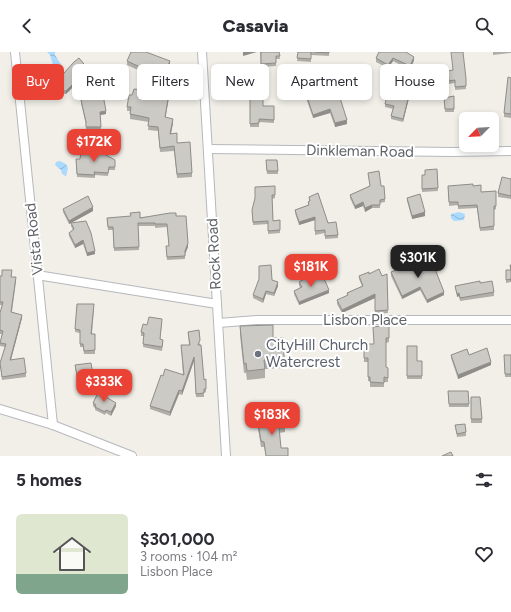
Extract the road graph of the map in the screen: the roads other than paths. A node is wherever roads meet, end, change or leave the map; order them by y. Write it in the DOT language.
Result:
graph roads {
  1 [pos="15,52"];
  2 [pos="202,52"];
  3 [pos="208,149"];
  4 [pos="511,151"];
  5 [pos="37,274"];
  6 [pos="217,304"];
  7 [pos="511,320"];
  8 [pos="218,323"];
  9 [pos="0,409"];
  10 [pos="53,425"];
  11 [pos="132,456"];
  12 [pos="226,456"];
  1 -- 5 [label="street, Vista Road"];
  2 -- 3 [label="street, Rock Road"];
  3 -- 4 [label="street, Dinkleman Road"];
  3 -- 6 [label="street, Rock Road"];
  5 -- 6 [label="street"];
  5 -- 10 [label="street, Vista Road"];
  6 -- 8 [label="street, Rock Road"];
  7 -- 8 [label="street, Lisbon Place"];
  8 -- 12 [label="street, Rock Road"];
  9 -- 10 [label="street"];
  10 -- 11 [label="street"];
}
